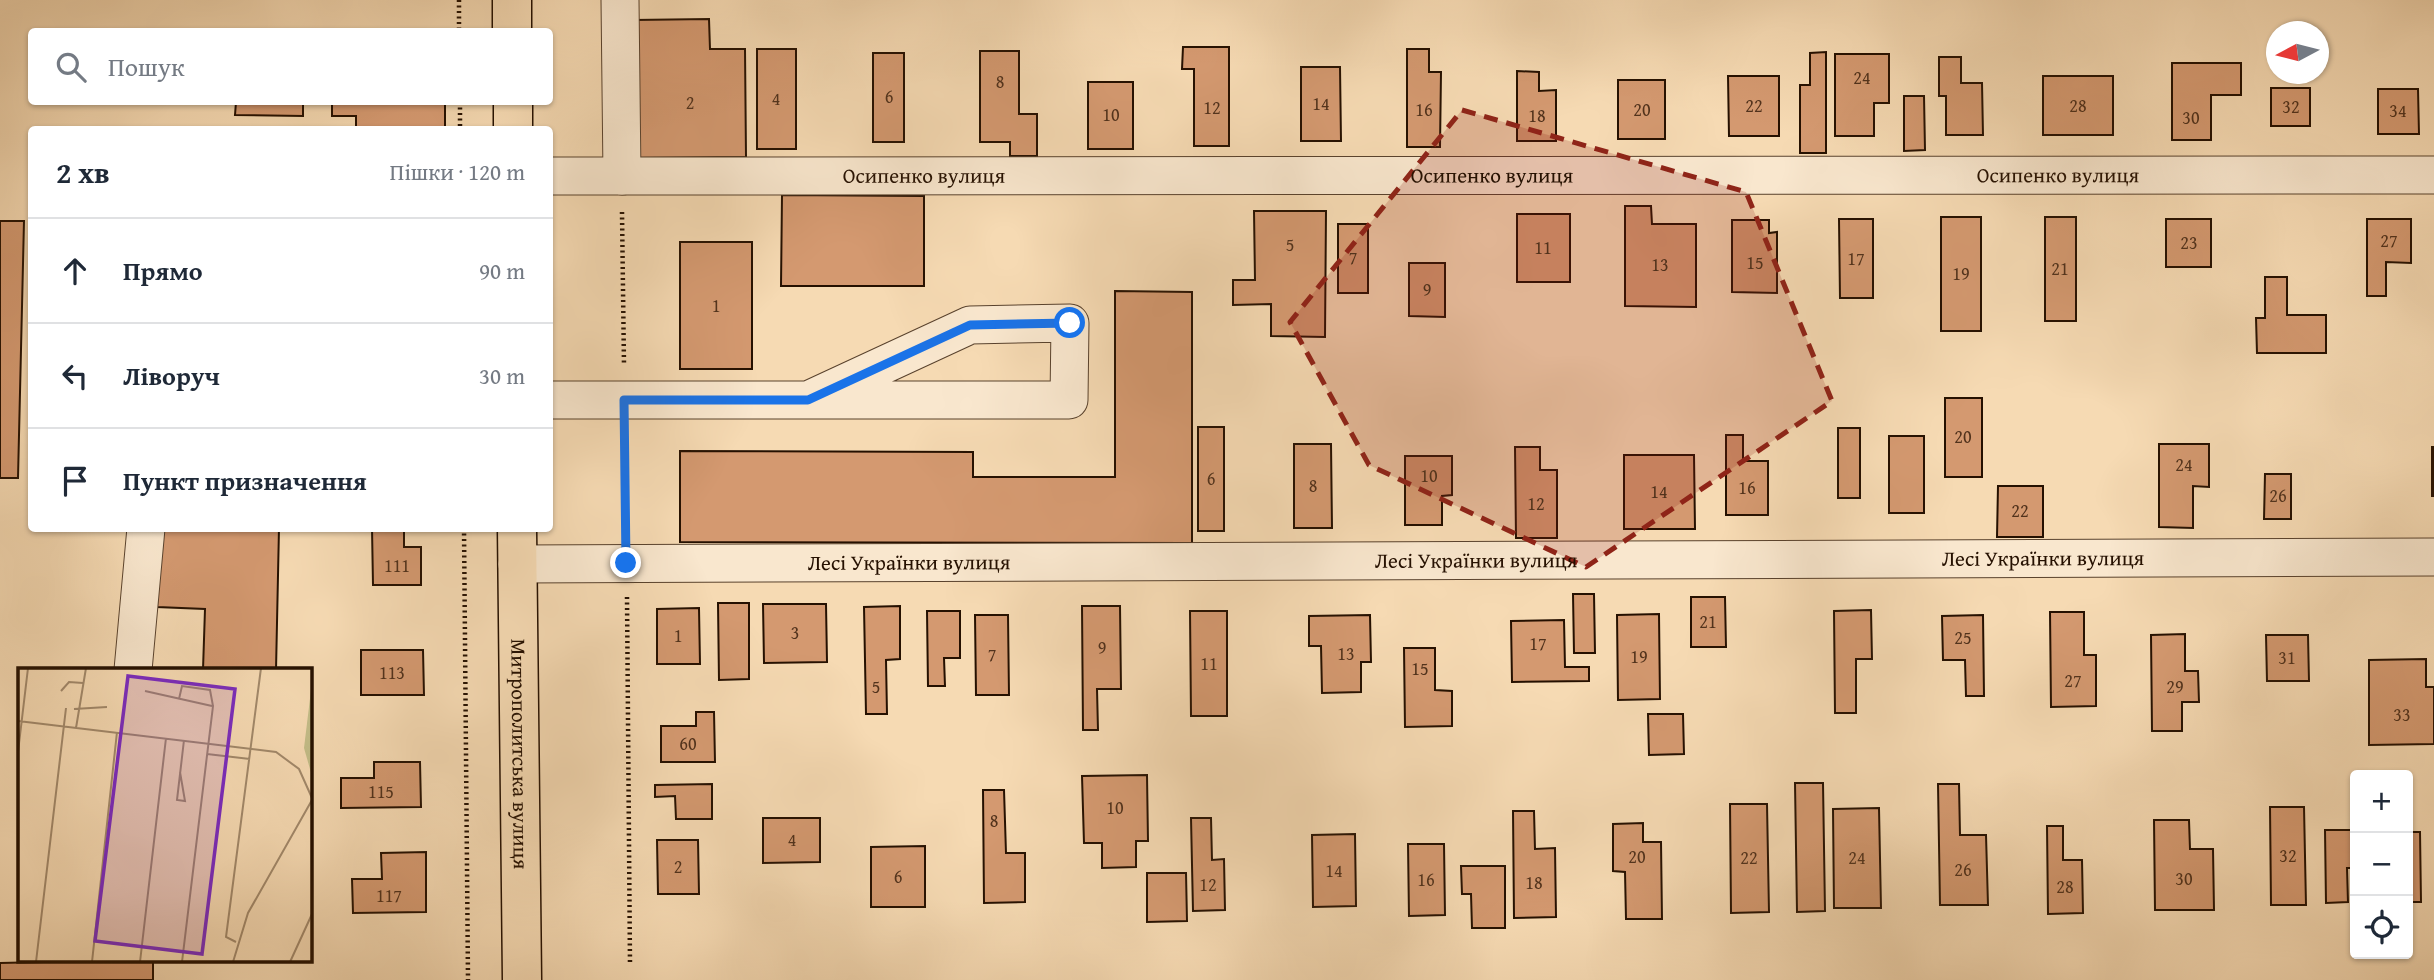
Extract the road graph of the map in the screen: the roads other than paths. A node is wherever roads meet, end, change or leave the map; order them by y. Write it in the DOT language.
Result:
graph roads {
  1 [pos="512,0"];
  2 [pos="620,0"];
  3 [pos="512,28"];
  4 [pos="513,105"];
  5 [pos="513,126"];
  6 [pos="2434,175"];
  7 [pos="553,176"];
  8 [pos="622,176"];
  9 [pos="553,400"];
  10 [pos="808,400"];
  11 [pos="146,532"];
  12 [pos="517,546"];
  13 [pos="2434,557"];
  14 [pos="133,668"];
  15 [pos="522,980"];
  1 -- 3 [label="main road"];
  2 -- 8 [label="street"];
  4 -- 5 [label="main road"];
  6 -- 8 [label="street, Осипенко вулиця"];
  7 -- 8 [label="street, Осипенко вулиця"];
  9 -- 10 [label="street"];
  10 -- 10 [label="street"];
  11 -- 14 [label="street"];
  12 -- 13 [label="street, Лесі Українки вулиця"];
  12 -- 15 [label="main road, Митрополитська вулиця"];
}
